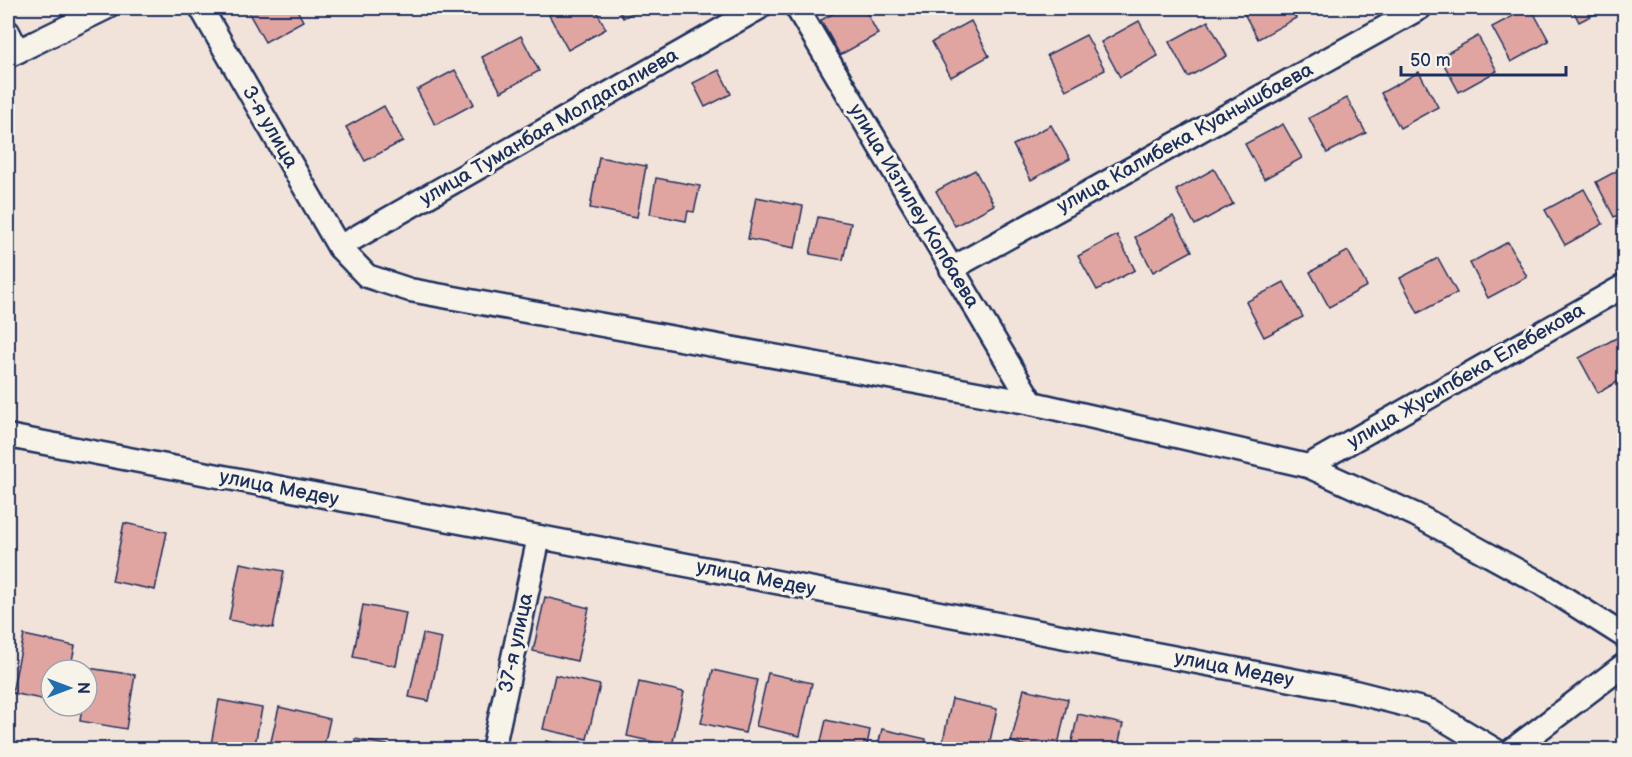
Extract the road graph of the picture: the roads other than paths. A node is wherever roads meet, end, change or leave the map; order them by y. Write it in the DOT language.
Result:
graph roads {
  1 [pos="106,8"];
  2 [pos="201,8"];
  3 [pos="759,8"];
  4 [pos="797,8"];
  5 [pos="1420,8"];
  6 [pos="11,46"];
  7 [pos="339,247"];
  8 [pos="951,269"];
  9 [pos="1624,286"];
  10 [pos="1032,403"];
  11 [pos="8,436"];
  12 [pos="1308,466"];
  13 [pos="539,537"];
  14 [pos="1624,636"];
  15 [pos="1624,665"];
  16 [pos="493,750"];
  17 [pos="1495,750"];
  18 [pos="1512,750"];
  1 -- 6 [label="street"];
  2 -- 7 [label="street, 3-я улица"];
  3 -- 7 [label="street, улица Туманбая Молдагалиева"];
  4 -- 8 [label="street, улица Изтилеу Копбаева"];
  5 -- 8 [label="street, улица Калибека Куанышбаева"];
  7 -- 10 [label="street"];
  8 -- 10 [label="street, улица Изтилеу Копбаева"];
  9 -- 12 [label="street, улица Жусипбека Елебекова"];
  10 -- 12 [label="street"];
  11 -- 13 [label="street, улица Медеу"];
  12 -- 14 [label="street"];
  13 -- 16 [label="street, 37-я улица"];
  13 -- 17 [label="street, улица Медеу"];
  15 -- 18 [label="street"];
}
